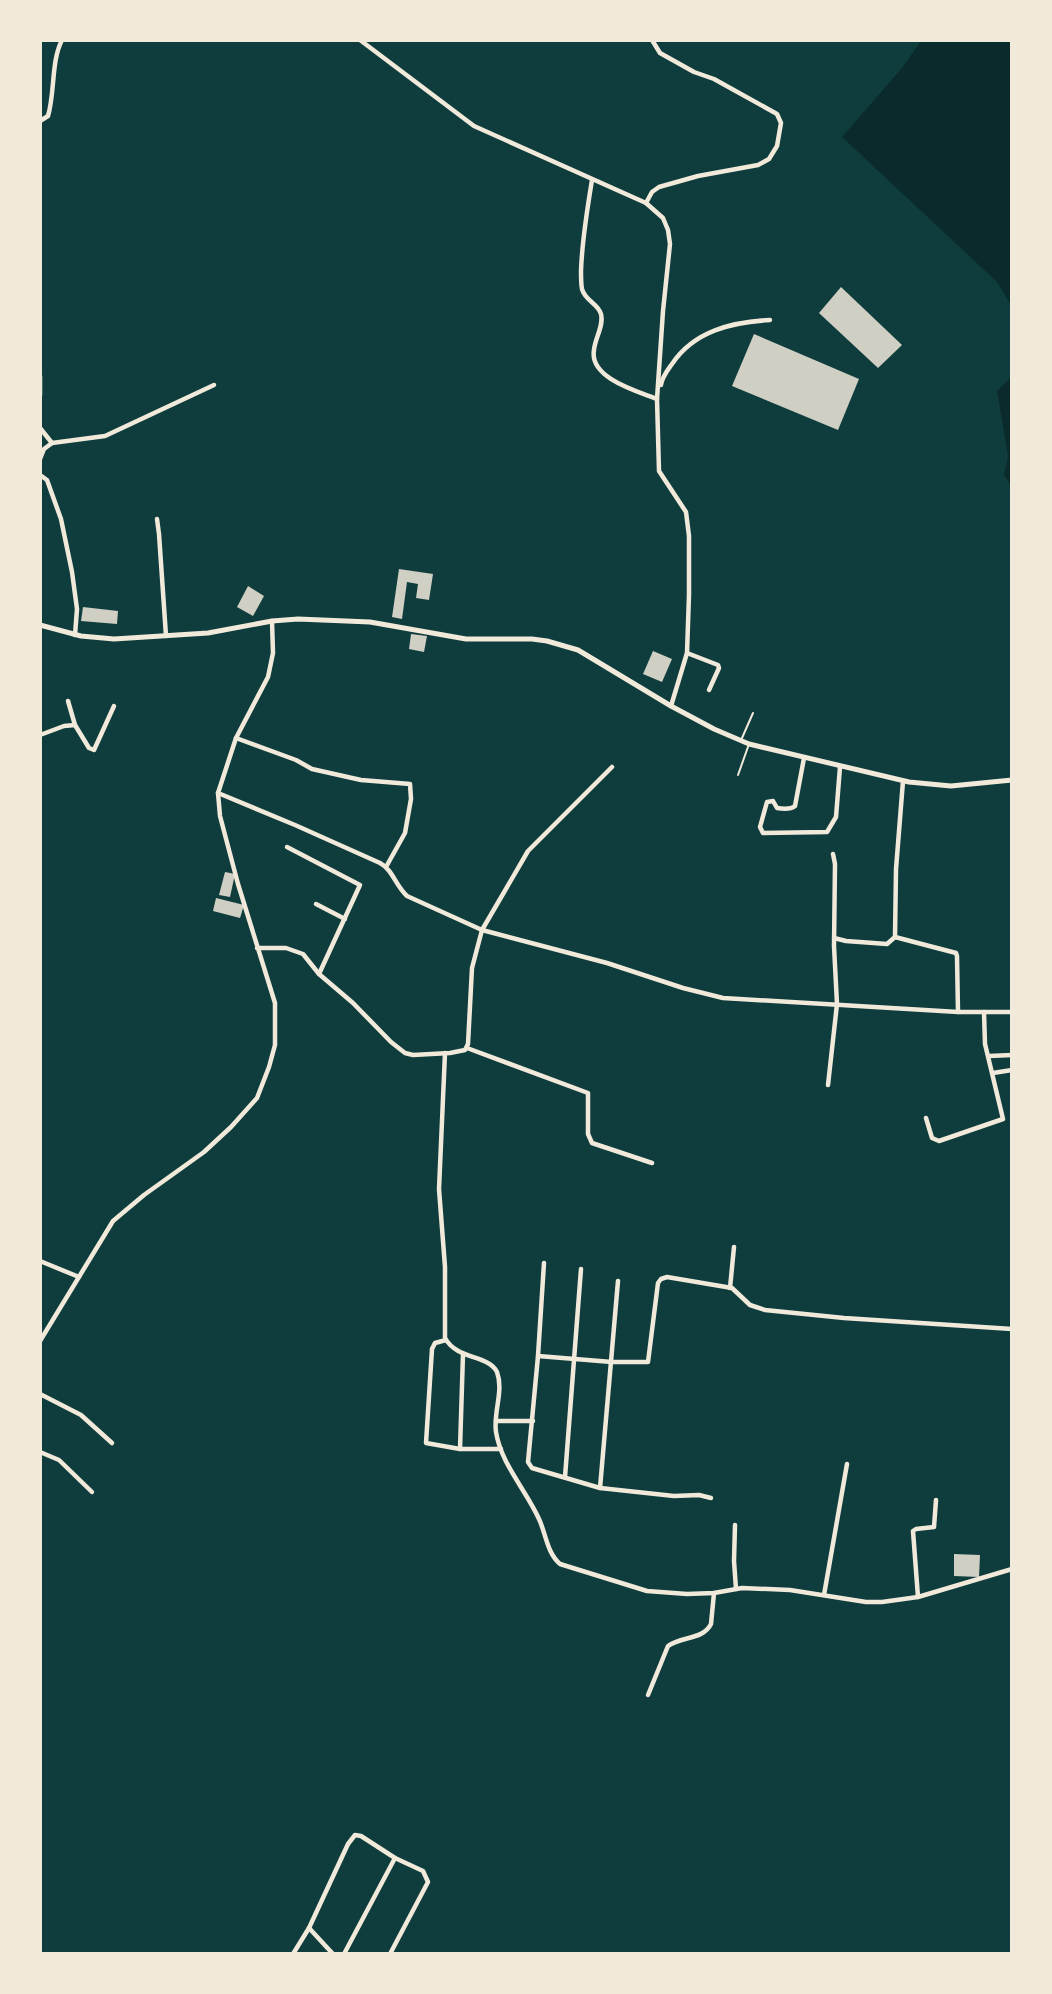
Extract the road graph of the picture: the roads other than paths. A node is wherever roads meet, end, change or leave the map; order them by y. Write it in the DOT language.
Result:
graph roads {
  1 [pos="62,40"];
  2 [pos="360,40"];
  3 [pos="652,40"];
  4 [pos="40,121"];
  5 [pos="592,180"];
  6 [pos="646,203"];
  7 [pos="770,320"];
  8 [pos="40,376"];
  9 [pos="214,385"];
  10 [pos="40,395"];
  11 [pos="657,399"];
  12 [pos="40,428"];
  13 [pos="52,443"];
  14 [pos="40,459"];
  15 [pos="40,475"];
  16 [pos="157,519"];
  17 [pos="272,621"];
  18 [pos="40,625"];
  19 [pos="75,635"];
  20 [pos="166,636"];
  21 [pos="687,653"];
  22 [pos="709,690"];
  23 [pos="68,701"];
  24 [pos="114,706"];
  25 [pos="671,706"];
  26 [pos="753,713"];
  27 [pos="75,725"];
  28 [pos="40,735"];
  29 [pos="236,738"];
  30 [pos="741,741"];
  31 [pos="749,744"];
  32 [pos="804,758"];
  33 [pos="612,766"];
  34 [pos="840,767"];
  35 [pos="738,775"];
  36 [pos="1011,780"];
  37 [pos="903,781"];
  38 [pos="218,793"];
  39 [pos="287,847"];
  40 [pos="833,854"];
  41 [pos="386,867"];
  42 [pos="316,904"];
  43 [pos="345,919"];
  44 [pos="482,930"];
  45 [pos="895,937"];
  46 [pos="834,938"];
  47 [pos="257,948"];
  48 [pos="319,974"];
  49 [pos="837,1004"];
  50 [pos="958,1012"];
  51 [pos="984,1012"];
  52 [pos="1011,1012"];
  53 [pos="467,1048"];
  54 [pos="445,1053"];
  55 [pos="989,1056"];
  56 [pos="1011,1056"];
  57 [pos="1011,1070"];
  58 [pos="993,1073"];
  59 [pos="828,1085"];
  60 [pos="926,1118"];
  61 [pos="652,1163"];
  62 [pos="734,1247"];
  63 [pos="40,1261"];
  64 [pos="544,1263"];
  65 [pos="581,1269"];
  66 [pos="79,1277"];
  67 [pos="618,1281"];
  68 [pos="730,1288"];
  69 [pos="1011,1329"];
  70 [pos="446,1340"];
  71 [pos="40,1341"];
  72 [pos="463,1354"];
  73 [pos="538,1356"];
  74 [pos="574,1359"];
  75 [pos="612,1362"];
  76 [pos="40,1394"];
  77 [pos="533,1420"];
  78 [pos="496,1421"];
  79 [pos="112,1443"];
  80 [pos="460,1449"];
  81 [pos="501,1449"];
  82 [pos="40,1452"];
  83 [pos="848,1464"];
  84 [pos="565,1477"];
  85 [pos="600,1488"];
  86 [pos="92,1492"];
  87 [pos="711,1498"];
  88 [pos="936,1500"];
  89 [pos="735,1525"];
  90 [pos="1011,1569"];
  91 [pos="736,1589"];
  92 [pos="714,1593"];
  93 [pos="824,1595"];
  94 [pos="918,1597"];
  95 [pos="648,1695"];
  96 [pos="395,1858"];
  97 [pos="309,1928"];
  98 [pos="293,1953"];
  99 [pos="333,1953"];
  100 [pos="344,1953"];
  101 [pos="390,1953"];
  1 -- 4 [label="street"];
  2 -- 5 [label="street"];
  3 -- 6 [label="street"];
  5 -- 6 [label="street"];
  5 -- 11 [label="street"];
  6 -- 11 [label="street"];
  7 -- 11 [label="street"];
  8 -- 10 [label="street"];
  9 -- 13 [label="street"];
  11 -- 21 [label="street"];
  12 -- 13 [label="street"];
  13 -- 14 [label="street"];
  15 -- 19 [label="street"];
  16 -- 20 [label="street"];
  17 -- 20 [label="street"];
  17 -- 25 [label="street"];
  17 -- 29 [label="street"];
  18 -- 19 [label="street"];
  19 -- 20 [label="street"];
  21 -- 22 [label="street"];
  21 -- 25 [label="street"];
  23 -- 27 [label="street"];
  24 -- 27 [label="street"];
  25 -- 30 [label="street"];
  26 -- 30 [label="lane"];
  27 -- 28 [label="street"];
  29 -- 38 [label="street"];
  29 -- 41 [label="street"];
  30 -- 31 [label="street"];
  31 -- 32 [label="street"];
  31 -- 35 [label="lane"];
  32 -- 34 [label="street"];
  32 -- 34 [label="street"];
  33 -- 44 [label="street"];
  34 -- 37 [label="street"];
  36 -- 37 [label="street"];
  37 -- 45 [label="street"];
  38 -- 41 [label="street"];
  38 -- 47 [label="street"];
  39 -- 43 [label="street"];
  40 -- 46 [label="street"];
  41 -- 44 [label="street"];
  42 -- 43 [label="street"];
  43 -- 48 [label="street"];
  44 -- 49 [label="street"];
  44 -- 53 [label="street"];
  45 -- 46 [label="street"];
  45 -- 50 [label="street"];
  46 -- 49 [label="street"];
  47 -- 48 [label="street"];
  47 -- 66 [label="street"];
  48 -- 54 [label="street"];
  49 -- 50 [label="street"];
  49 -- 59 [label="street"];
  50 -- 51 [label="street"];
  51 -- 52 [label="street"];
  51 -- 55 [label="street"];
  53 -- 54 [label="street"];
  53 -- 61 [label="street"];
  54 -- 70 [label="street"];
  55 -- 56 [label="street"];
  55 -- 58 [label="street"];
  57 -- 58 [label="street"];
  58 -- 60 [label="street"];
  62 -- 68 [label="street"];
  63 -- 66 [label="street"];
  64 -- 73 [label="street"];
  65 -- 74 [label="street"];
  66 -- 71 [label="street"];
  67 -- 75 [label="street"];
  68 -- 69 [label="street"];
  68 -- 75 [label="street"];
  70 -- 72 [label="street"];
  70 -- 80 [label="street"];
  72 -- 78 [label="street"];
  72 -- 80 [label="street"];
  73 -- 74 [label="street"];
  73 -- 77 [label="street"];
  74 -- 75 [label="street"];
  74 -- 84 [label="street"];
  75 -- 85 [label="street"];
  76 -- 79 [label="street"];
  77 -- 78 [label="street"];
  77 -- 84 [label="street"];
  78 -- 81 [label="street"];
  80 -- 81 [label="street"];
  81 -- 92 [label="street"];
  82 -- 86 [label="street"];
  83 -- 93 [label="street"];
  84 -- 85 [label="street"];
  85 -- 87 [label="street"];
  88 -- 94 [label="street"];
  89 -- 91 [label="street"];
  90 -- 94 [label="street"];
  91 -- 92 [label="street"];
  91 -- 93 [label="street"];
  92 -- 95 [label="street"];
  93 -- 94 [label="street"];
  96 -- 97 [label="street"];
  96 -- 100 [label="street"];
  96 -- 101 [label="street"];
  97 -- 98 [label="street"];
  97 -- 99 [label="street"];
}
